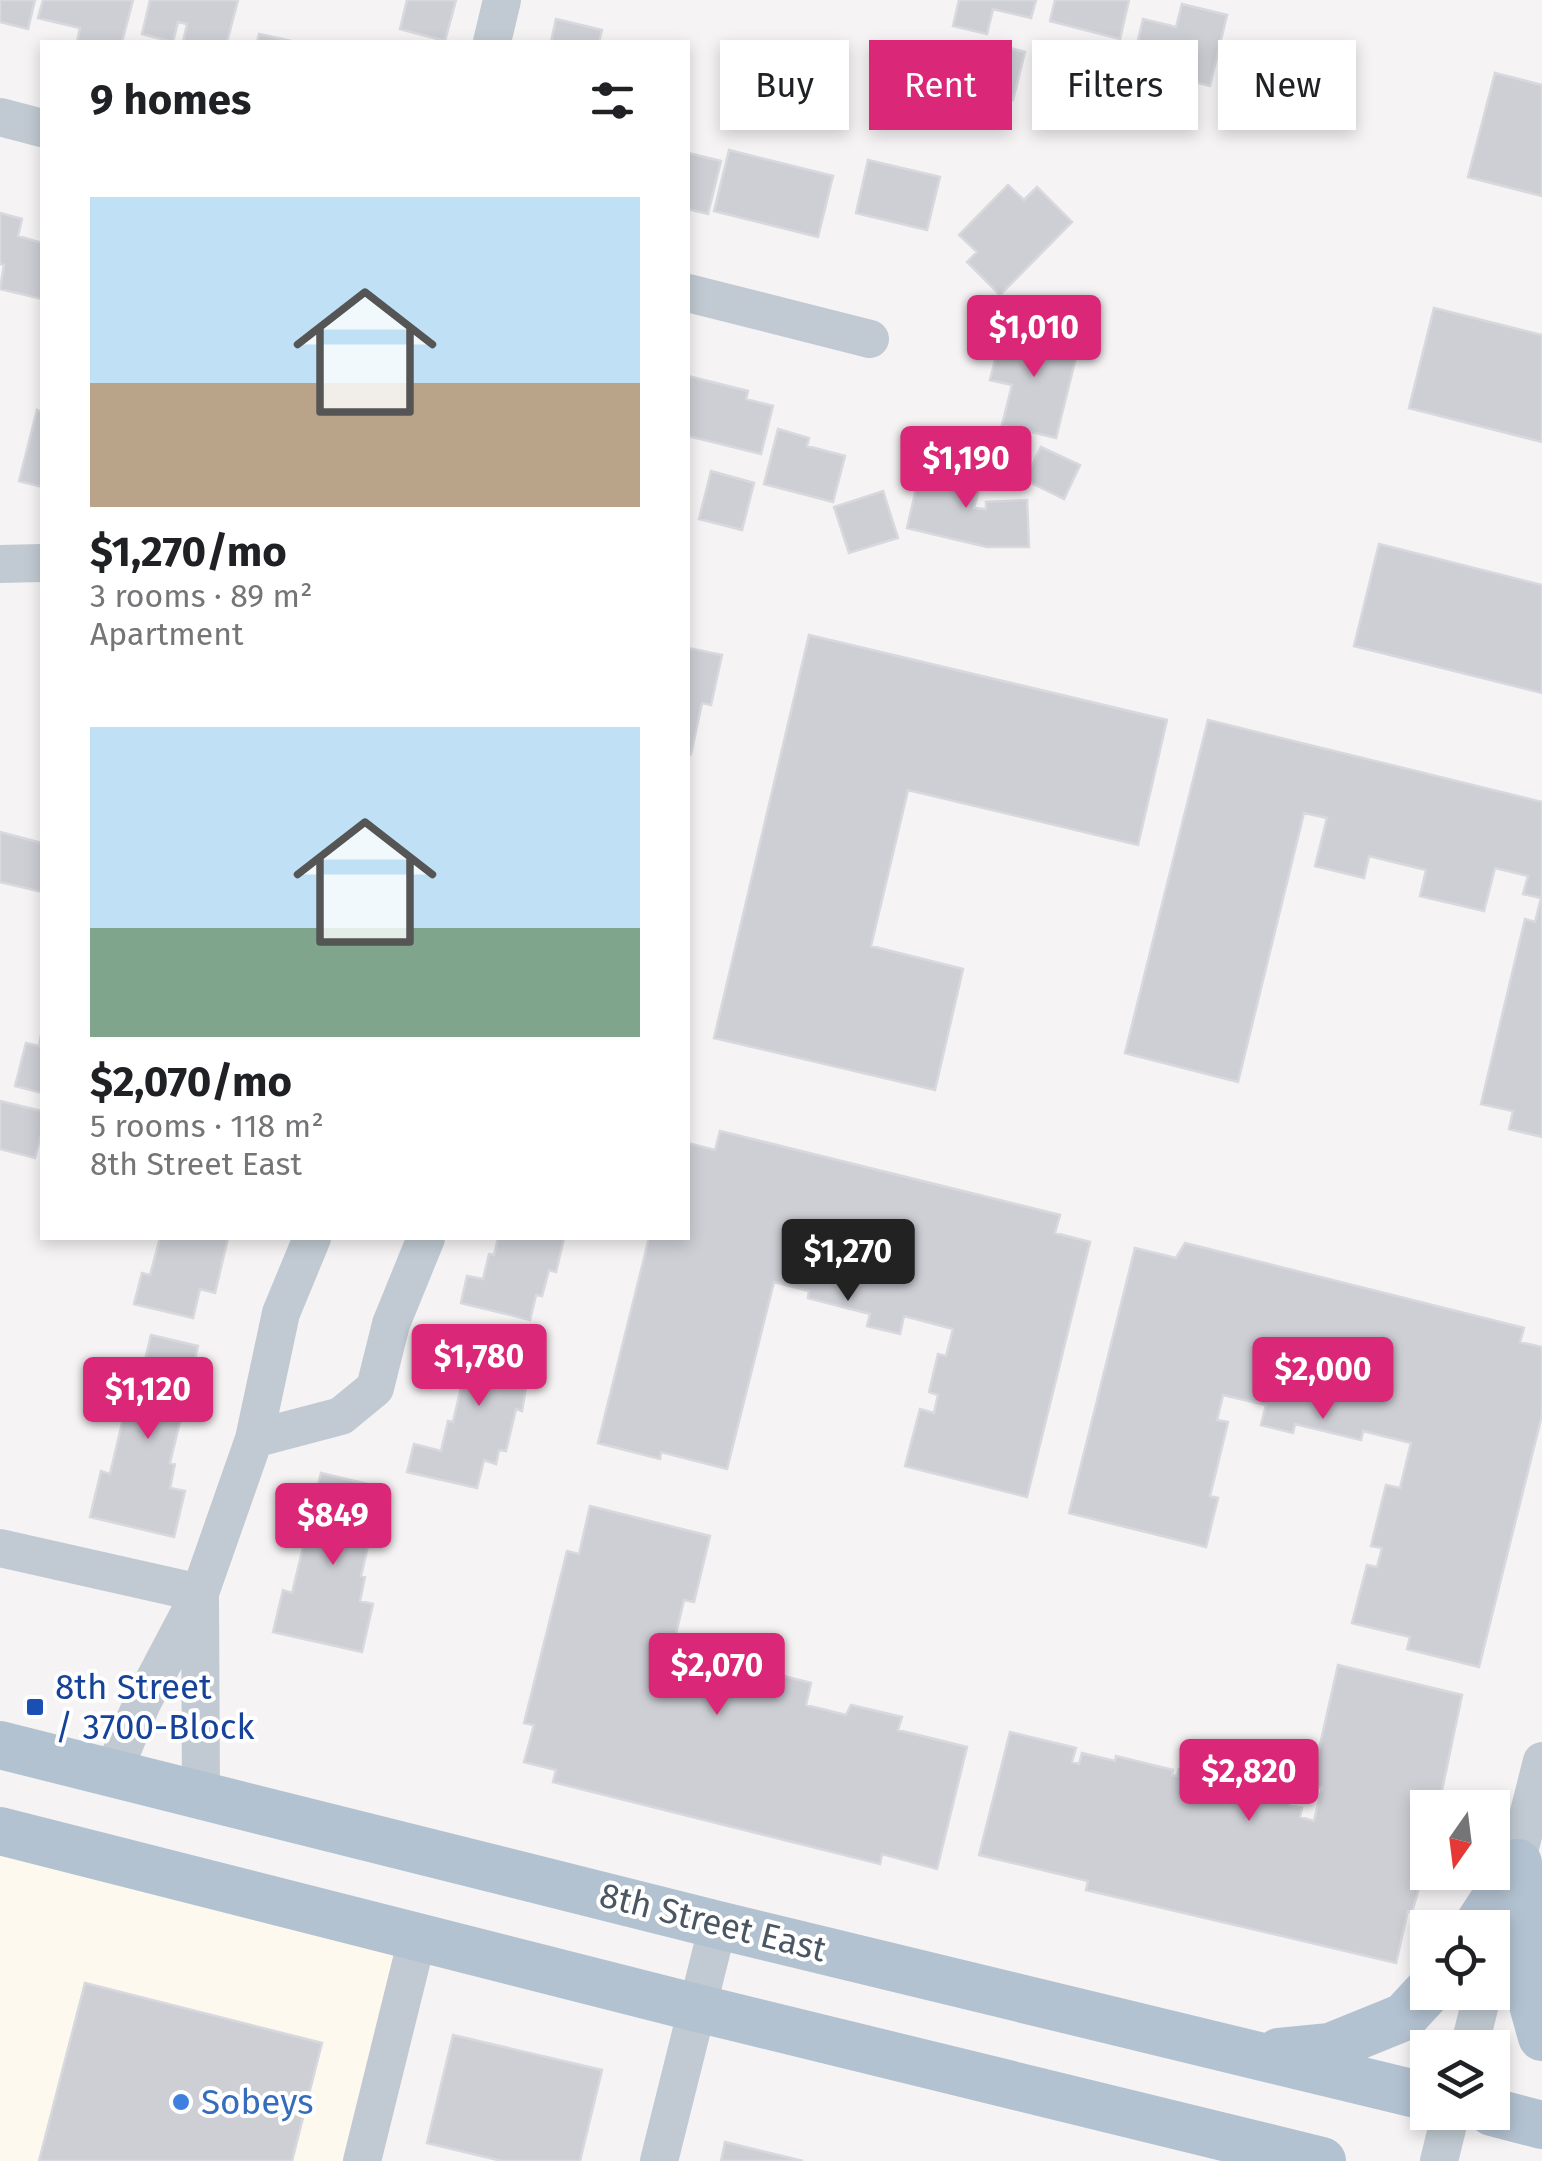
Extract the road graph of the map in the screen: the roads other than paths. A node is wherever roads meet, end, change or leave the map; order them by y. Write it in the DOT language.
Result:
graph roads {
  1 [pos="502,0"];
  2 [pos="492,40"];
  3 [pos="0,117"];
  4 [pos="40,127"];
  5 [pos="690,294"];
  6 [pos="870,339"];
  7 [pos="40,563"];
  8 [pos="0,564"];
  9 [pos="311,1240"];
  10 [pos="425,1240"];
  11 [pos="254,1438"];
  12 [pos="0,1548"];
  13 [pos="200,1594"];
  14 [pos="0,1744"];
  15 [pos="1542,1761"];
  16 [pos="112,1772"];
  17 [pos="201,1794"];
  18 [pos="0,1831"];
  19 [pos="1530,1866"];
  20 [pos="1492,1910"];
  21 [pos="1510,1914"];
  22 [pos="718,1924"];
  23 [pos="418,1936"];
  24 [pos="697,2008"];
  25 [pos="1410,2010"];
  26 [pos="1542,2037"];
  27 [pos="1256,2054"];
  28 [pos="1410,2092"];
  29 [pos="1510,2117"];
  30 [pos="1542,2125"];
  31 [pos="1447,2130"];
  32 [pos="362,2161"];
  33 [pos="660,2161"];
  34 [pos="1322,2161"];
  35 [pos="1439,2161"];
  1 -- 2 [label="street"];
  3 -- 4 [label="street"];
  5 -- 6 [label="street"];
  7 -- 8 [label="street"];
  9 -- 11 [label="street"];
  10 -- 11 [label="street"];
  11 -- 13 [label="street"];
  12 -- 13 [label="street"];
  13 -- 16 [label="street"];
  13 -- 17 [label="street"];
  14 -- 16 [label="main road, 8th Street East"];
  15 -- 19 [label="street"];
  16 -- 17 [label="main road, 8th Street East"];
  17 -- 22 [label="main road, 8th Street East"];
  18 -- 23 [label="main road"];
  19 -- 20 [label="main road"];
  19 -- 21 [label="street"];
  19 -- 26 [label="main road"];
  22 -- 24 [label="street"];
  22 -- 27 [label="main road, 8th Street East"];
  23 -- 24 [label="main road"];
  23 -- 32 [label="street"];
  24 -- 33 [label="street"];
  24 -- 34 [label="main road"];
  25 -- 27 [label="main road"];
  27 -- 28 [label="main road, 8th Street East"];
  29 -- 30 [label="main road"];
  31 -- 35 [label="street"];
}
